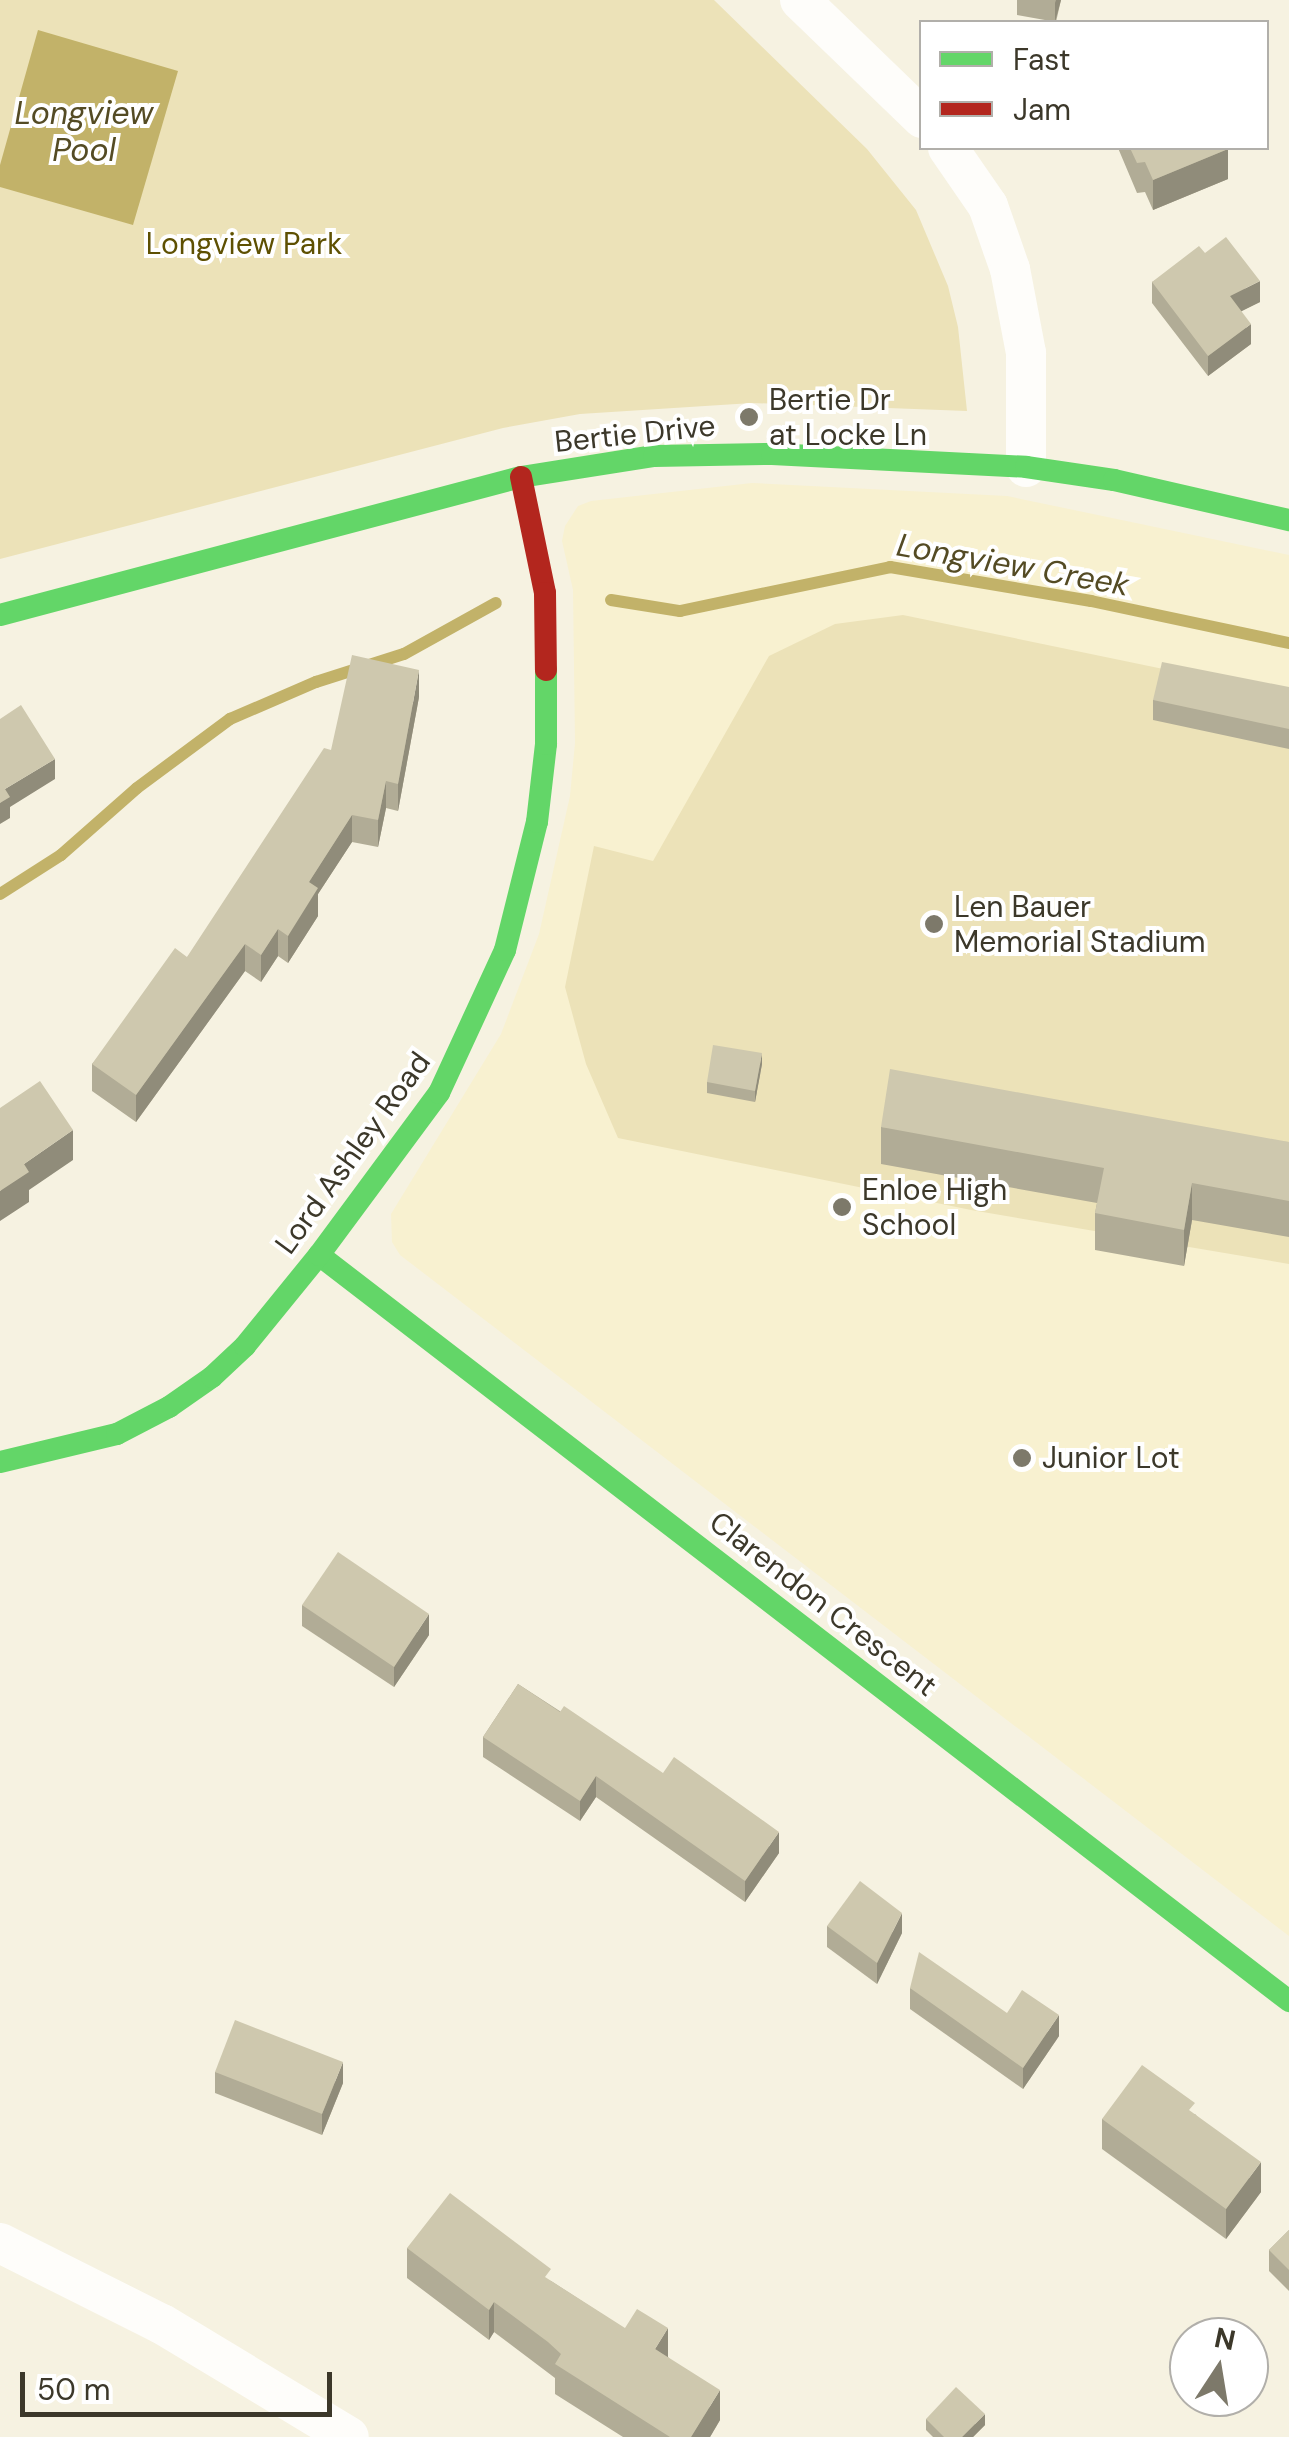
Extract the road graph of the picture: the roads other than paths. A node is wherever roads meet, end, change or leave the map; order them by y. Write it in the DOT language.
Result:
graph roads {
  1 [pos="800,0"];
  2 [pos="919,115"];
  3 [pos="949,150"];
  4 [pos="1026,467"];
  5 [pos="521,477"];
  6 [pos="1289,520"];
  7 [pos="0,616"];
  8 [pos="319,1255"];
  9 [pos="0,1462"];
  10 [pos="1289,2000"];
  11 [pos="0,2243"];
  12 [pos="349,2437"];
  1 -- 2 [label="street"];
  3 -- 4 [label="street"];
  4 -- 5 [label="street, Bertie Drive"];
  4 -- 6 [label="street, Bertie Drive"];
  5 -- 7 [label="street, Bertie Drive"];
  5 -- 8 [label="street, Lord Ashley Road"];
  8 -- 9 [label="street, Lord Ashley Road"];
  8 -- 10 [label="street, Clarendon Crescent"];
  11 -- 12 [label="street"];
}
